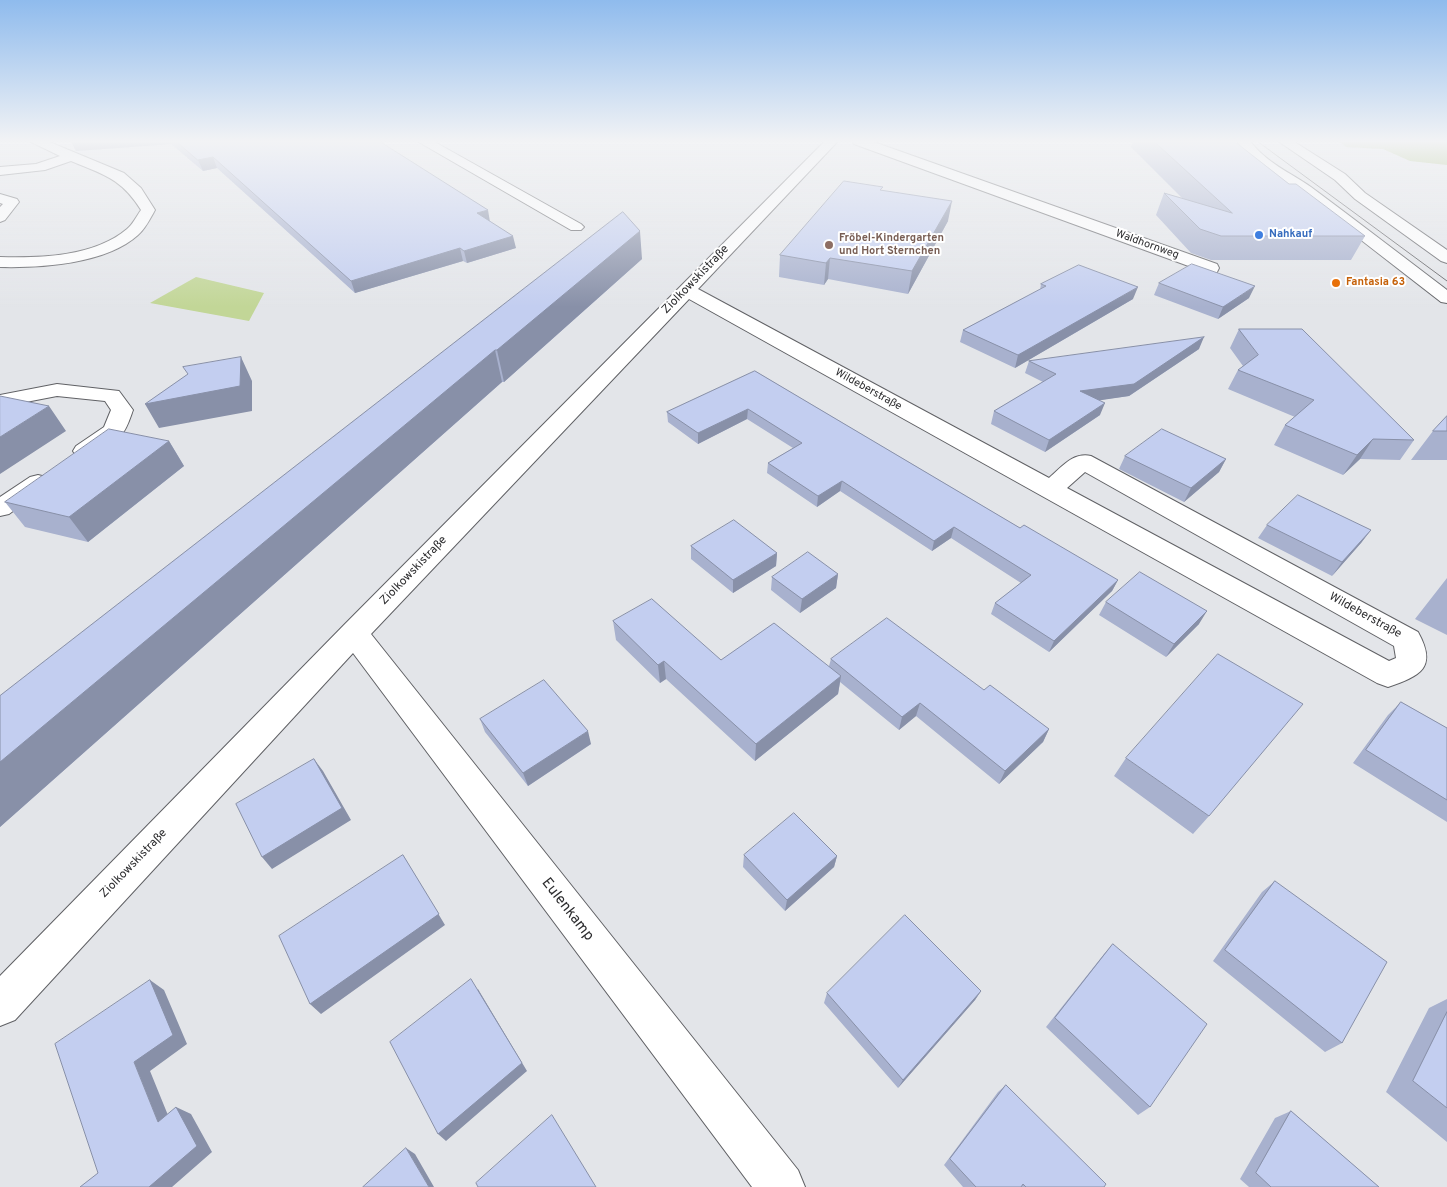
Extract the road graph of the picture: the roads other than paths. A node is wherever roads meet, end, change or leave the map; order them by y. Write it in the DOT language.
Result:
graph roads {
  1 [pos="139,196"];
  2 [pos="520,196"];
  3 [pos="778,196"];
  4 [pos="1012,196"];
  5 [pos="1314,196"];
  6 [pos="1361,196"];
  7 [pos="0,198"];
  8 [pos="0,217"];
  9 [pos="576,228"];
  10 [pos="1447,258"];
  11 [pos="0,262"];
  12 [pos="1211,268"];
  13 [pos="686,290"];
  14 [pos="1447,298"];
  15 [pos="0,401"];
  16 [pos="1050,490"];
  17 [pos="0,508"];
  18 [pos="354,633"];
  19 [pos="0,1005"];
  20 [pos="781,1187"];
  1 -- 11 [label="street"];
  2 -- 9 [label="street"];
  3 -- 13 [label="street, Ziolkowskistraße"];
  4 -- 12 [label="street, Waldhornweg"];
  5 -- 14 [label="street"];
  6 -- 10 [label="street"];
  7 -- 8 [label="street"];
  13 -- 16 [label="street, Wildeberstraße"];
  13 -- 18 [label="street, Ziolkowskistraße"];
  15 -- 17 [label="street"];
  16 -- 16 [label="street, Wildeberstraße"];
  18 -- 19 [label="street, Ziolkowskistraße"];
  18 -- 20 [label="street, Eulenkamp"];
}
